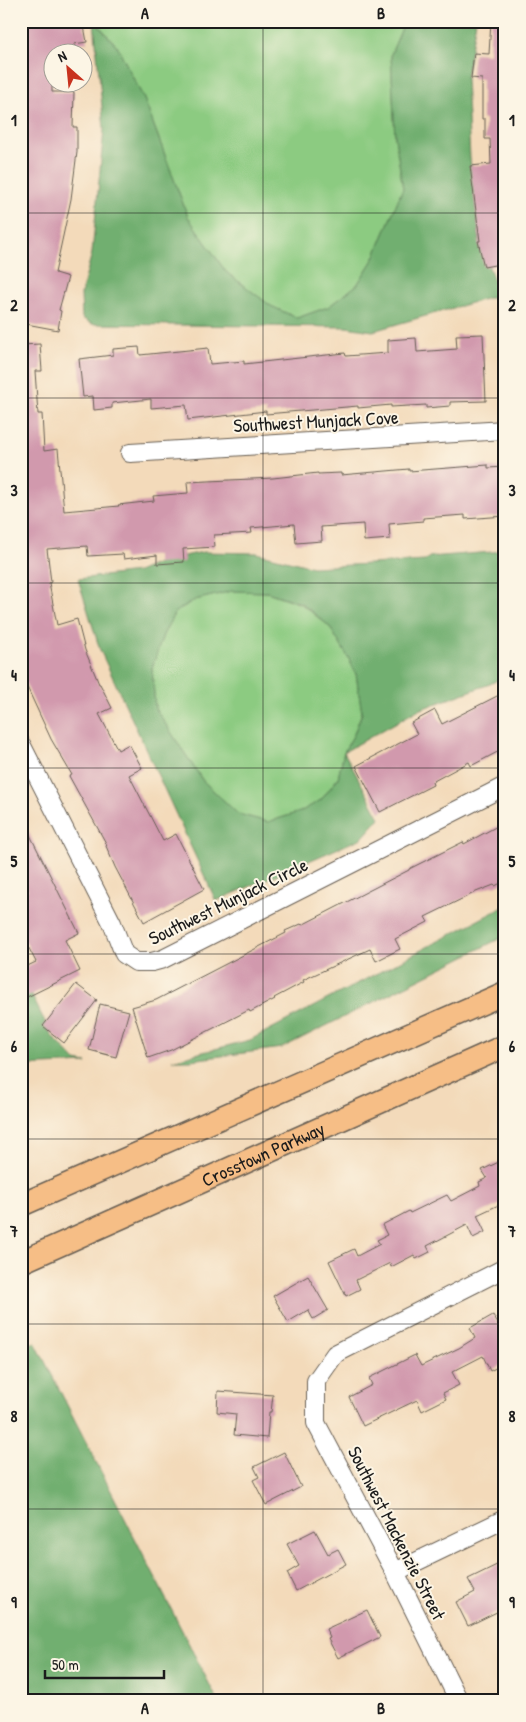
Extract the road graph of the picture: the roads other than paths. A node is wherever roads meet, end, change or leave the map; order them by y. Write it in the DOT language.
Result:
graph roads {
  1 [pos="505,430"];
  2 [pos="130,453"];
  3 [pos="21,744"];
  4 [pos="505,786"];
  5 [pos="505,993"];
  6 [pos="505,1046"];
  7 [pos="21,1205"];
  8 [pos="21,1262"];
  9 [pos="505,1268"];
  10 [pos="505,1519"];
  11 [pos="394,1572"];
  12 [pos="459,1701"];
  1 -- 2 [label="street, Southwest Munjack Cove"];
  3 -- 4 [label="street, Southwest Munjack Circle"];
  5 -- 7 [label="main road"];
  6 -- 8 [label="main road, Crosstown Parkway"];
  9 -- 11 [label="street, Southwest Mackenzie Street"];
  10 -- 11 [label="street"];
  11 -- 12 [label="street, Southwest Mackenzie Street"];
}
